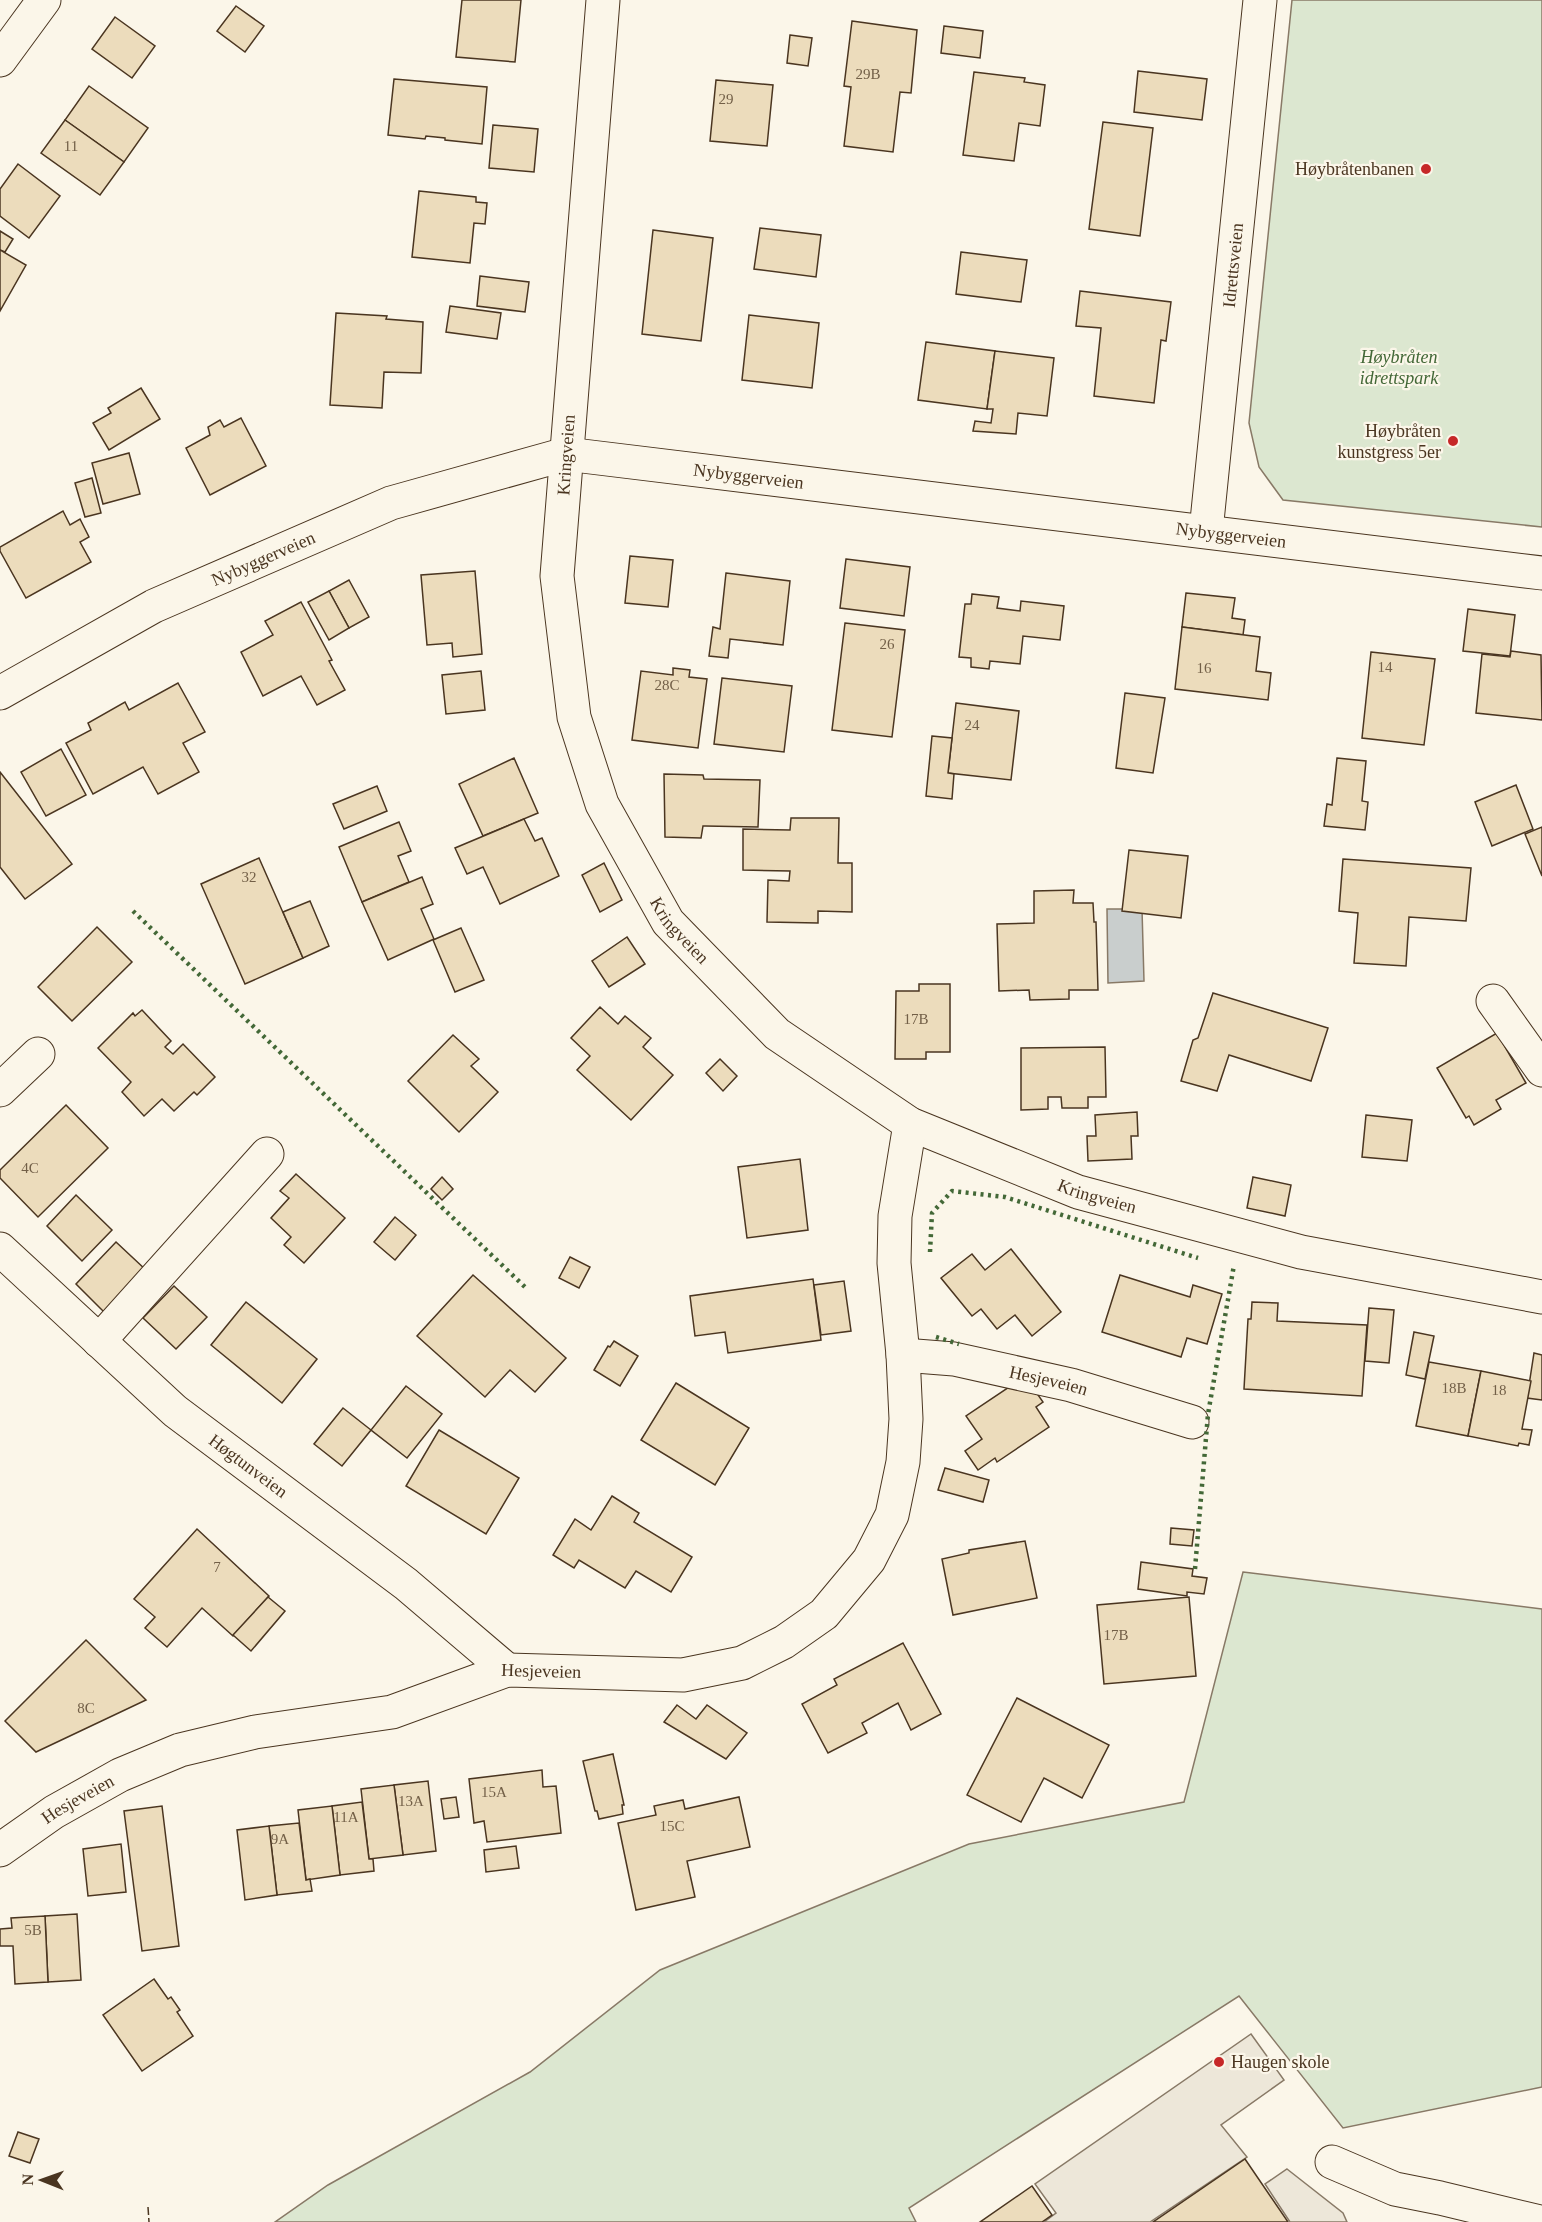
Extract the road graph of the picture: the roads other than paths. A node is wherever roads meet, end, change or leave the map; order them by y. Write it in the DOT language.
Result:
graph roads {
  1 [pos="44,0"];
  2 [pos="603,0"];
  3 [pos="1260,0"];
  4 [pos="0,60"];
  5 [pos="566,454"];
  6 [pos="1206,531"];
  7 [pos="1542,573"];
  8 [pos="0,693"];
  9 [pos="1493,1001"];
  10 [pos="38,1054"];
  11 [pos="1542,1070"];
  12 [pos="0,1090"];
  13 [pos="910,1124"];
  14 [pos="267,1154"];
  15 [pos="0,1249"];
  16 [pos="1542,1297"];
  17 [pos="99,1341"];
  18 [pos="903,1355"];
  19 [pos="1192,1422"];
  20 [pos="507,1670"];
  21 [pos="0,1850"];
  22 [pos="1332,2162"];
  23 [pos="1540,2222"];
  1 -- 4 [label="street"];
  2 -- 5 [label="street, Kringveien"];
  3 -- 6 [label="street, Idrettsveien"];
  5 -- 6 [label="street, Nybyggerveien"];
  5 -- 8 [label="street, Nybyggerveien"];
  5 -- 13 [label="street, Kringveien"];
  6 -- 7 [label="street, Nybyggerveien"];
  9 -- 11 [label="street"];
  10 -- 12 [label="street"];
  13 -- 16 [label="street, Kringveien"];
  13 -- 18 [label="street, Hesjeveien"];
  14 -- 17 [label="street"];
  15 -- 17 [label="street, Høgtunveien"];
  17 -- 20 [label="street, Høgtunveien"];
  18 -- 19 [label="street, Hesjeveien"];
  18 -- 20 [label="street, Hesjeveien"];
  20 -- 21 [label="street, Hesjeveien"];
  22 -- 23 [label="street"];
}
